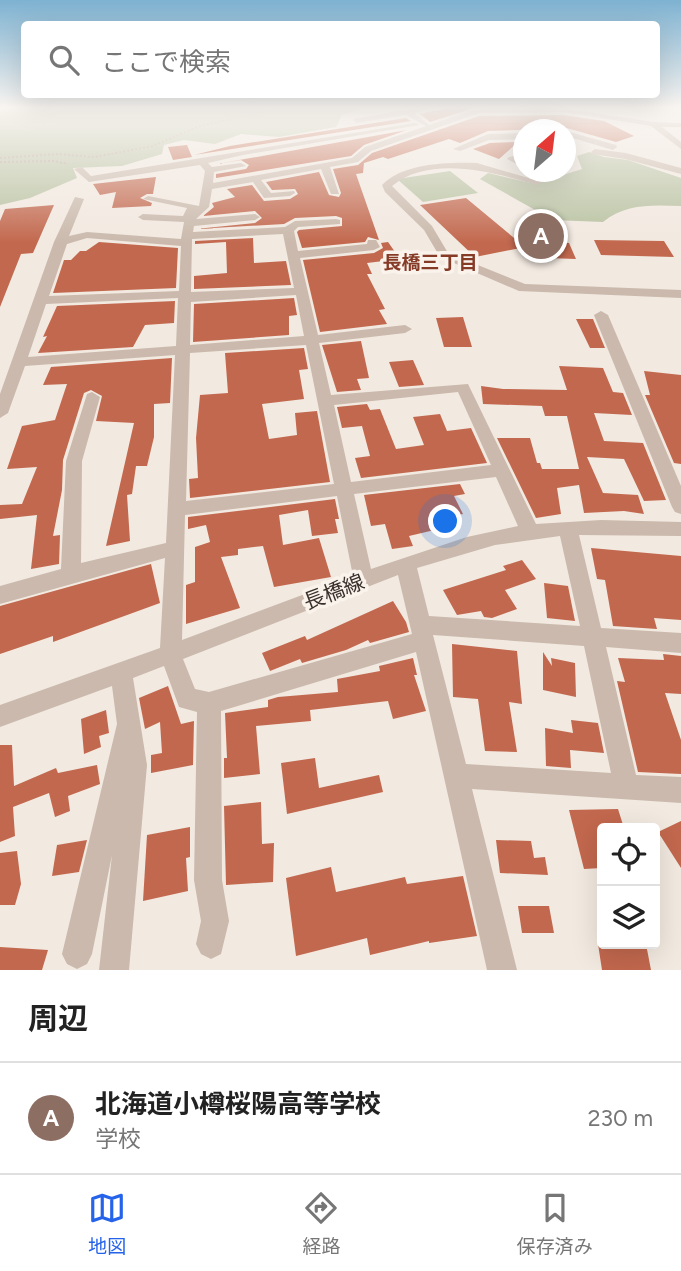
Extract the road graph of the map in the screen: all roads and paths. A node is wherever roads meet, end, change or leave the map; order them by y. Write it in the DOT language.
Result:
graph roads {
  1 [pos="119,152"];
  2 [pos="242,152"];
  3 [pos="364,152"];
  4 [pos="597,152"];
  5 [pos="633,152"];
  6 [pos="650,155"];
  7 [pos="0,160"];
  8 [pos="202,162"];
  9 [pos="324,165"];
  10 [pos="241,166"];
  11 [pos="79,169"];
  12 [pos="210,170"];
  13 [pos="681,171"];
  14 [pos="513,175"];
  15 [pos="254,178"];
  16 [pos="207,187"];
  17 [pos="335,192"];
  18 [pos="290,193"];
  19 [pos="79,199"];
  20 [pos="148,199"];
  21 [pos="143,217"];
  22 [pos="254,217"];
  23 [pos="190,221"];
  24 [pos="336,222"];
  25 [pos="288,230"];
  26 [pos="187,240"];
  27 [pos="60,242"];
  28 [pos="372,242"];
  29 [pos="293,255"];
  30 [pos="300,291"];
  31 [pos="681,294"];
  32 [pos="186,296"];
  33 [pos="41,300"];
  34 [pos="601,314"];
  35 [pos="405,329"];
  36 [pos="311,340"];
  37 [pos="182,348"];
  38 [pos="22,362"];
  39 [pos="92,397"];
  40 [pos="325,401"];
  41 [pos="0,413"];
  42 [pos="501,470"];
  43 [pos="345,490"];
  44 [pos="681,507"];
  45 [pos="177,509"];
  46 [pos="568,529"];
  47 [pos="681,529"];
  48 [pos="530,532"];
  49 [pos="175,548"];
  50 [pos="406,565"];
  51 [pos="71,574"];
  52 [pos="364,580"];
  53 [pos="0,596"];
  54 [pos="423,632"];
  55 [pos="590,635"];
  56 [pos="681,643"];
  57 [pos="170,655"];
  58 [pos="121,672"];
  59 [pos="209,703"];
  60 [pos="0,716"];
  61 [pos="128,721"];
  62 [pos="456,776"];
  63 [pos="626,785"];
  64 [pos="681,790"];
  65 [pos="211,944"];
  66 [pos="77,954"];
  67 [pos="114,970"];
  68 [pos="502,970"];
  1 -- 7 [label="path"];
  2 -- 8 [label="street"];
  3 -- 9 [label="street"];
  4 -- 13 [label="street"];
  5 -- 6 [label="street"];
  7 -- 11 [label="path"];
  8 -- 11 [label="street"];
  8 -- 12 [label="street"];
  9 -- 15 [label="street"];
  9 -- 17 [label="street"];
  10 -- 12 [label="street"];
  12 -- 16 [label="street"];
  14 -- 31 [label="street"];
  15 -- 16 [label="street"];
  15 -- 18 [label="street"];
  16 -- 23 [label="street"];
  19 -- 27 [label="street"];
  20 -- 23 [label="street"];
  21 -- 23 [label="street"];
  22 -- 23 [label="street"];
  23 -- 26 [label="street"];
  24 -- 25 [label="street"];
  25 -- 26 [label="street"];
  25 -- 29 [label="street"];
  26 -- 27 [label="street"];
  26 -- 32 [label="street"];
  27 -- 33 [label="street"];
  28 -- 29 [label="street"];
  29 -- 30 [label="street"];
  30 -- 32 [label="street"];
  30 -- 36 [label="street"];
  32 -- 33 [label="street"];
  32 -- 37 [label="street"];
  33 -- 38 [label="street"];
  34 -- 44 [label="street"];
  35 -- 36 [label="street"];
  36 -- 37 [label="street"];
  36 -- 40 [label="street"];
  37 -- 38 [label="street"];
  37 -- 45 [label="street"];
  38 -- 41 [label="street"];
  39 -- 51 [label="street"];
  40 -- 42 [label="street"];
  40 -- 43 [label="street"];
  42 -- 43 [label="street"];
  42 -- 48 [label="street"];
  43 -- 45 [label="street"];
  43 -- 52 [label="street"];
  45 -- 49 [label="street"];
  46 -- 47 [label="street, 長橋線"];
  46 -- 48 [label="street, 長橋線"];
  46 -- 55 [label="street"];
  48 -- 50 [label="street, 長橋線"];
  49 -- 51 [label="street"];
  49 -- 57 [label="street"];
  50 -- 52 [label="street, 長橋線"];
  50 -- 54 [label="street"];
  51 -- 53 [label="street"];
  52 -- 57 [label="street, 長橋線"];
  54 -- 55 [label="street"];
  54 -- 59 [label="street"];
  54 -- 62 [label="street"];
  55 -- 56 [label="street"];
  55 -- 63 [label="street"];
  57 -- 58 [label="street, 長橋線"];
  57 -- 59 [label="street"];
  58 -- 60 [label="street, 長橋線"];
  58 -- 61 [label="street"];
  59 -- 65 [label="street"];
  61 -- 66 [label="street"];
  61 -- 67 [label="street"];
  62 -- 63 [label="street"];
  62 -- 68 [label="street"];
  63 -- 64 [label="street"];
}
